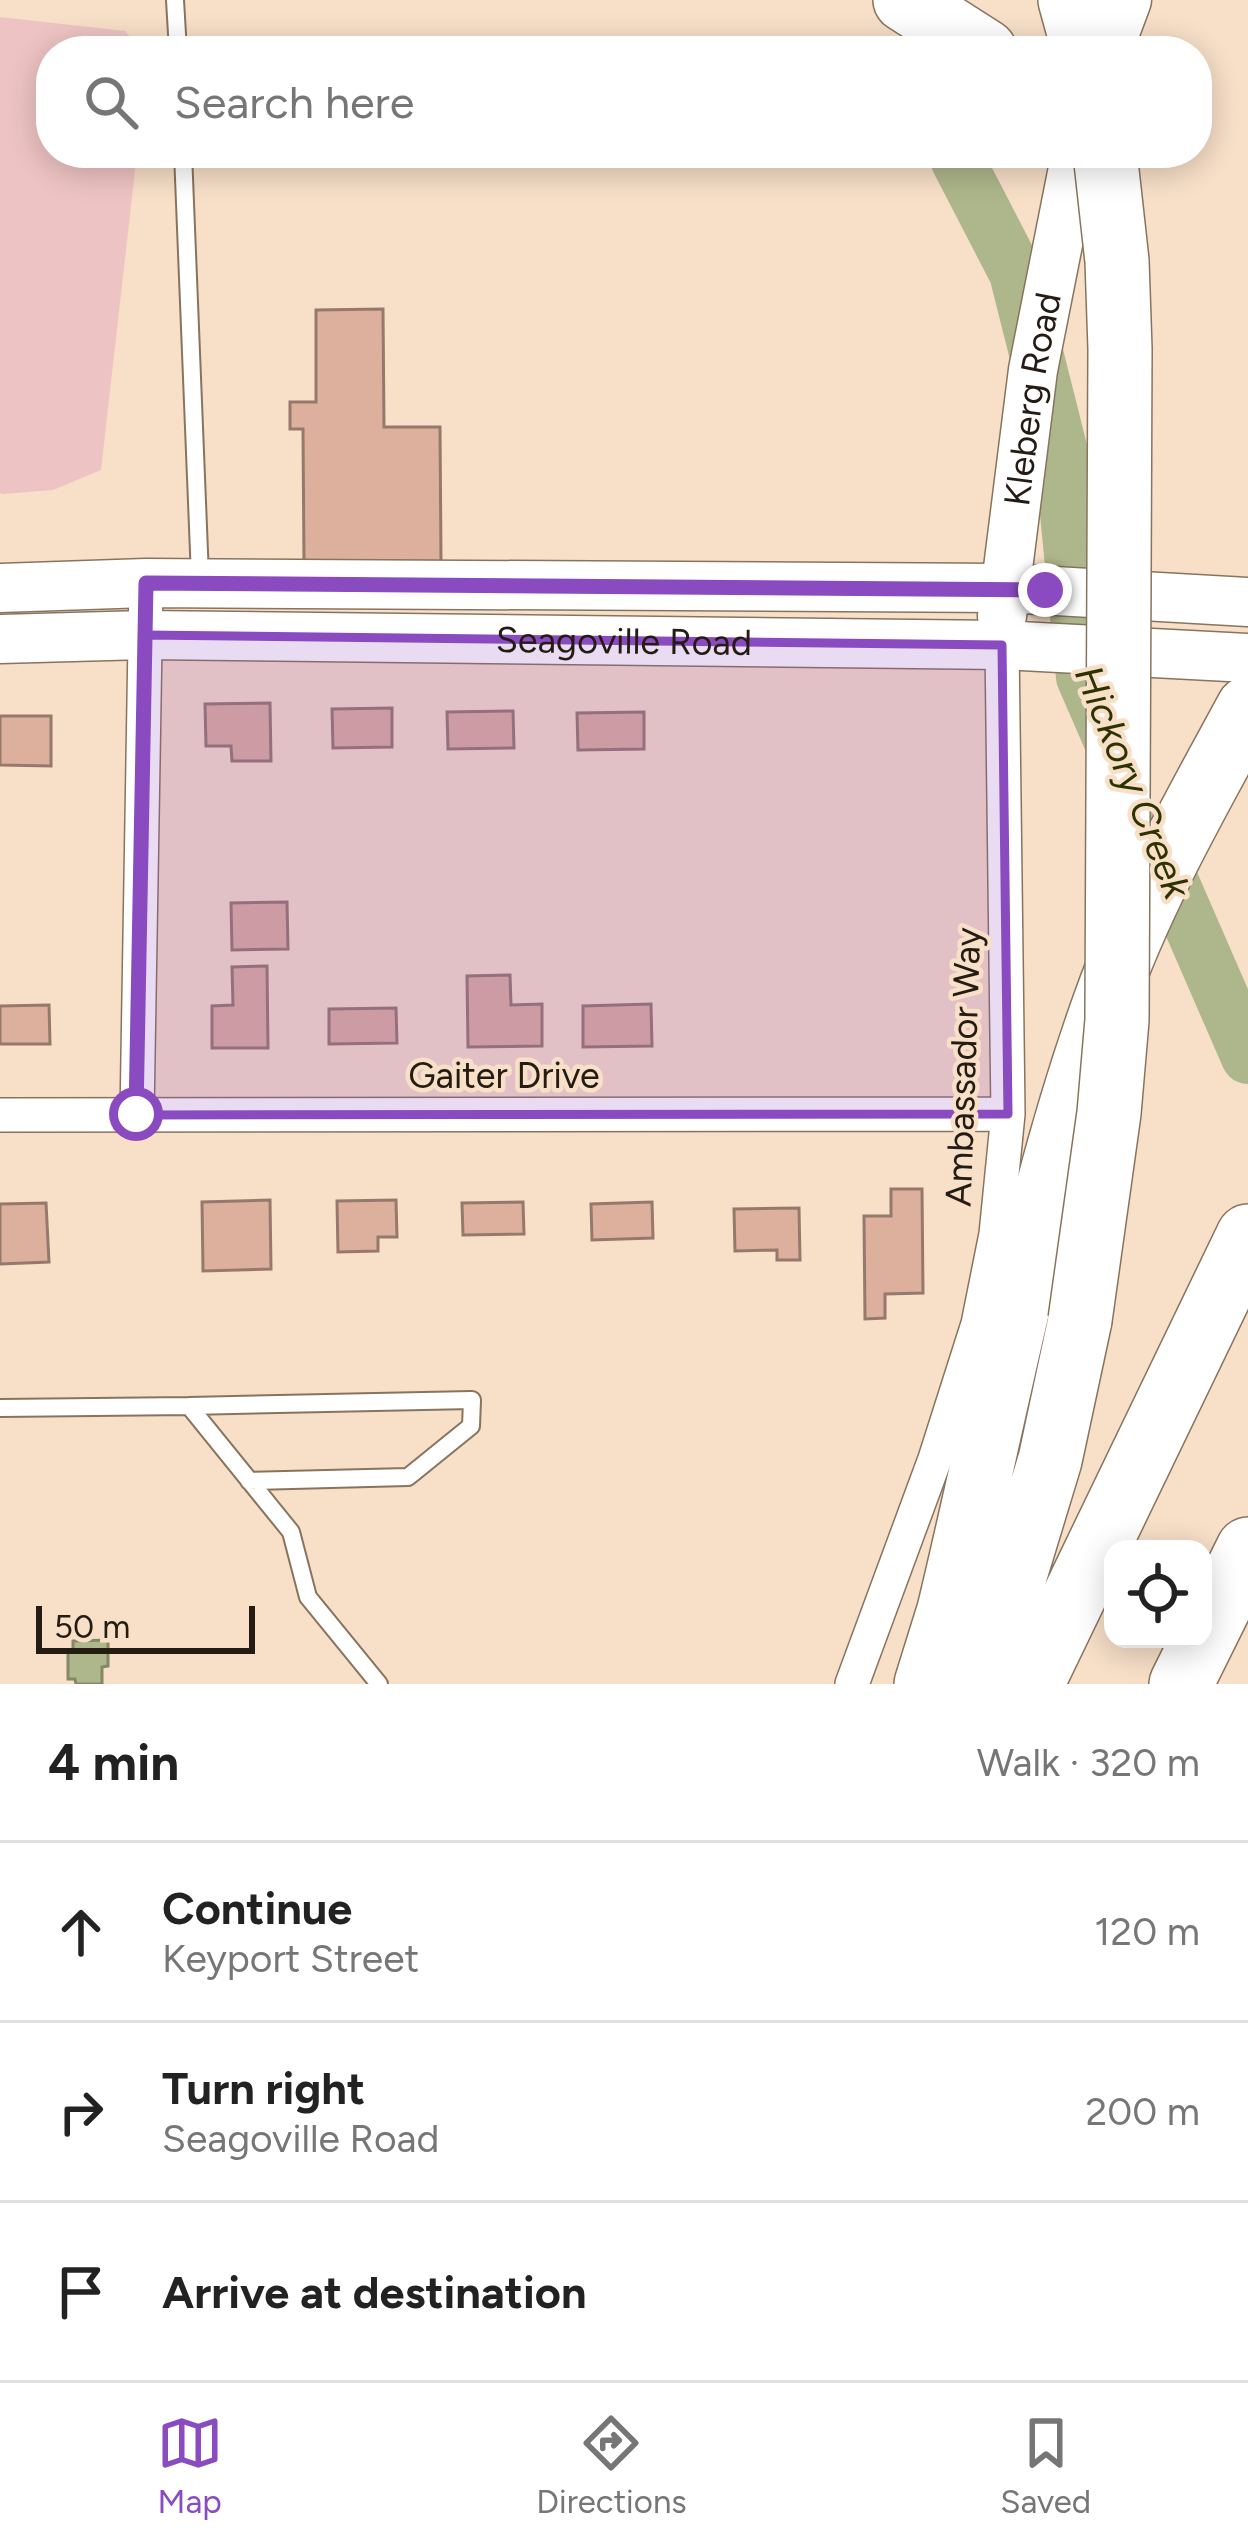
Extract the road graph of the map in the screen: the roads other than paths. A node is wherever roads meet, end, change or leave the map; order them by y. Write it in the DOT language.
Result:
graph roads {
  1 [pos="175,0"];
  2 [pos="905,0"];
  3 [pos="1070,0"];
  4 [pos="1127,0"];
  5 [pos="177,36"];
  6 [pos="961,36"];
  7 [pos="1080,36"];
  8 [pos="1114,36"];
  9 [pos="184,168"];
  10 [pos="1073,168"];
  11 [pos="1108,168"];
  12 [pos="1019,574"];
  13 [pos="146,583"];
  14 [pos="200,584"];
  15 [pos="429,585"];
  16 [pos="0,588"];
  17 [pos="1248,602"];
  18 [pos="144,635"];
  19 [pos="429,638"];
  20 [pos="0,639"];
  21 [pos="1002,645"];
  22 [pos="1246,694"];
  23 [pos="136,1114"];
  24 [pos="1008,1114"];
  25 [pos="0,1115"];
  26 [pos="1248,1236"];
  27 [pos="189,1406"];
  28 [pos="0,1408"];
  29 [pos="249,1481"];
  30 [pos="1247,1552"];
  31 [pos="380,1684"];
  32 [pos="852,1684"];
  33 [pos="926,1684"];
  34 [pos="982,1684"];
  35 [pos="1032,1684"];
  36 [pos="1180,1684"];
  1 -- 5 [label="lane"];
  2 -- 6 [label="highway"];
  3 -- 7 [label="highway"];
  4 -- 8 [label="main road"];
  9 -- 14 [label="lane"];
  10 -- 12 [label="main road, Kleberg Road"];
  11 -- 34 [label="highway, bridge"];
  12 -- 15 [label="main road, Seagoville Road"];
  12 -- 17 [label="main road, Seagoville Road"];
  12 -- 21 [label="main road, Kleberg Road"];
  13 -- 14 [label="main road, Seagoville Road"];
  13 -- 16 [label="main road, Seagoville Road"];
  13 -- 18 [label="street"];
  14 -- 15 [label="main road, Seagoville Road"];
  15 -- 19 [label="main road"];
  18 -- 19 [label="main road, Seagoville Road"];
  18 -- 20 [label="main road, Seagoville Road"];
  18 -- 23 [label="street"];
  19 -- 21 [label="main road, Seagoville Road"];
  21 -- 22 [label="main road, Seagoville Road"];
  21 -- 24 [label="street, Ambassador Way"];
  22 -- 33 [label="highway"];
  23 -- 24 [label="street, Gaiter Drive"];
  23 -- 25 [label="street, Gaiter Drive"];
  24 -- 32 [label="street, Ambassador Way"];
  26 -- 35 [label="highway"];
  27 -- 28 [label="lane"];
  27 -- 29 [label="lane"];
  27 -- 29 [label="lane"];
  29 -- 31 [label="lane"];
  30 -- 36 [label="highway"];
}
